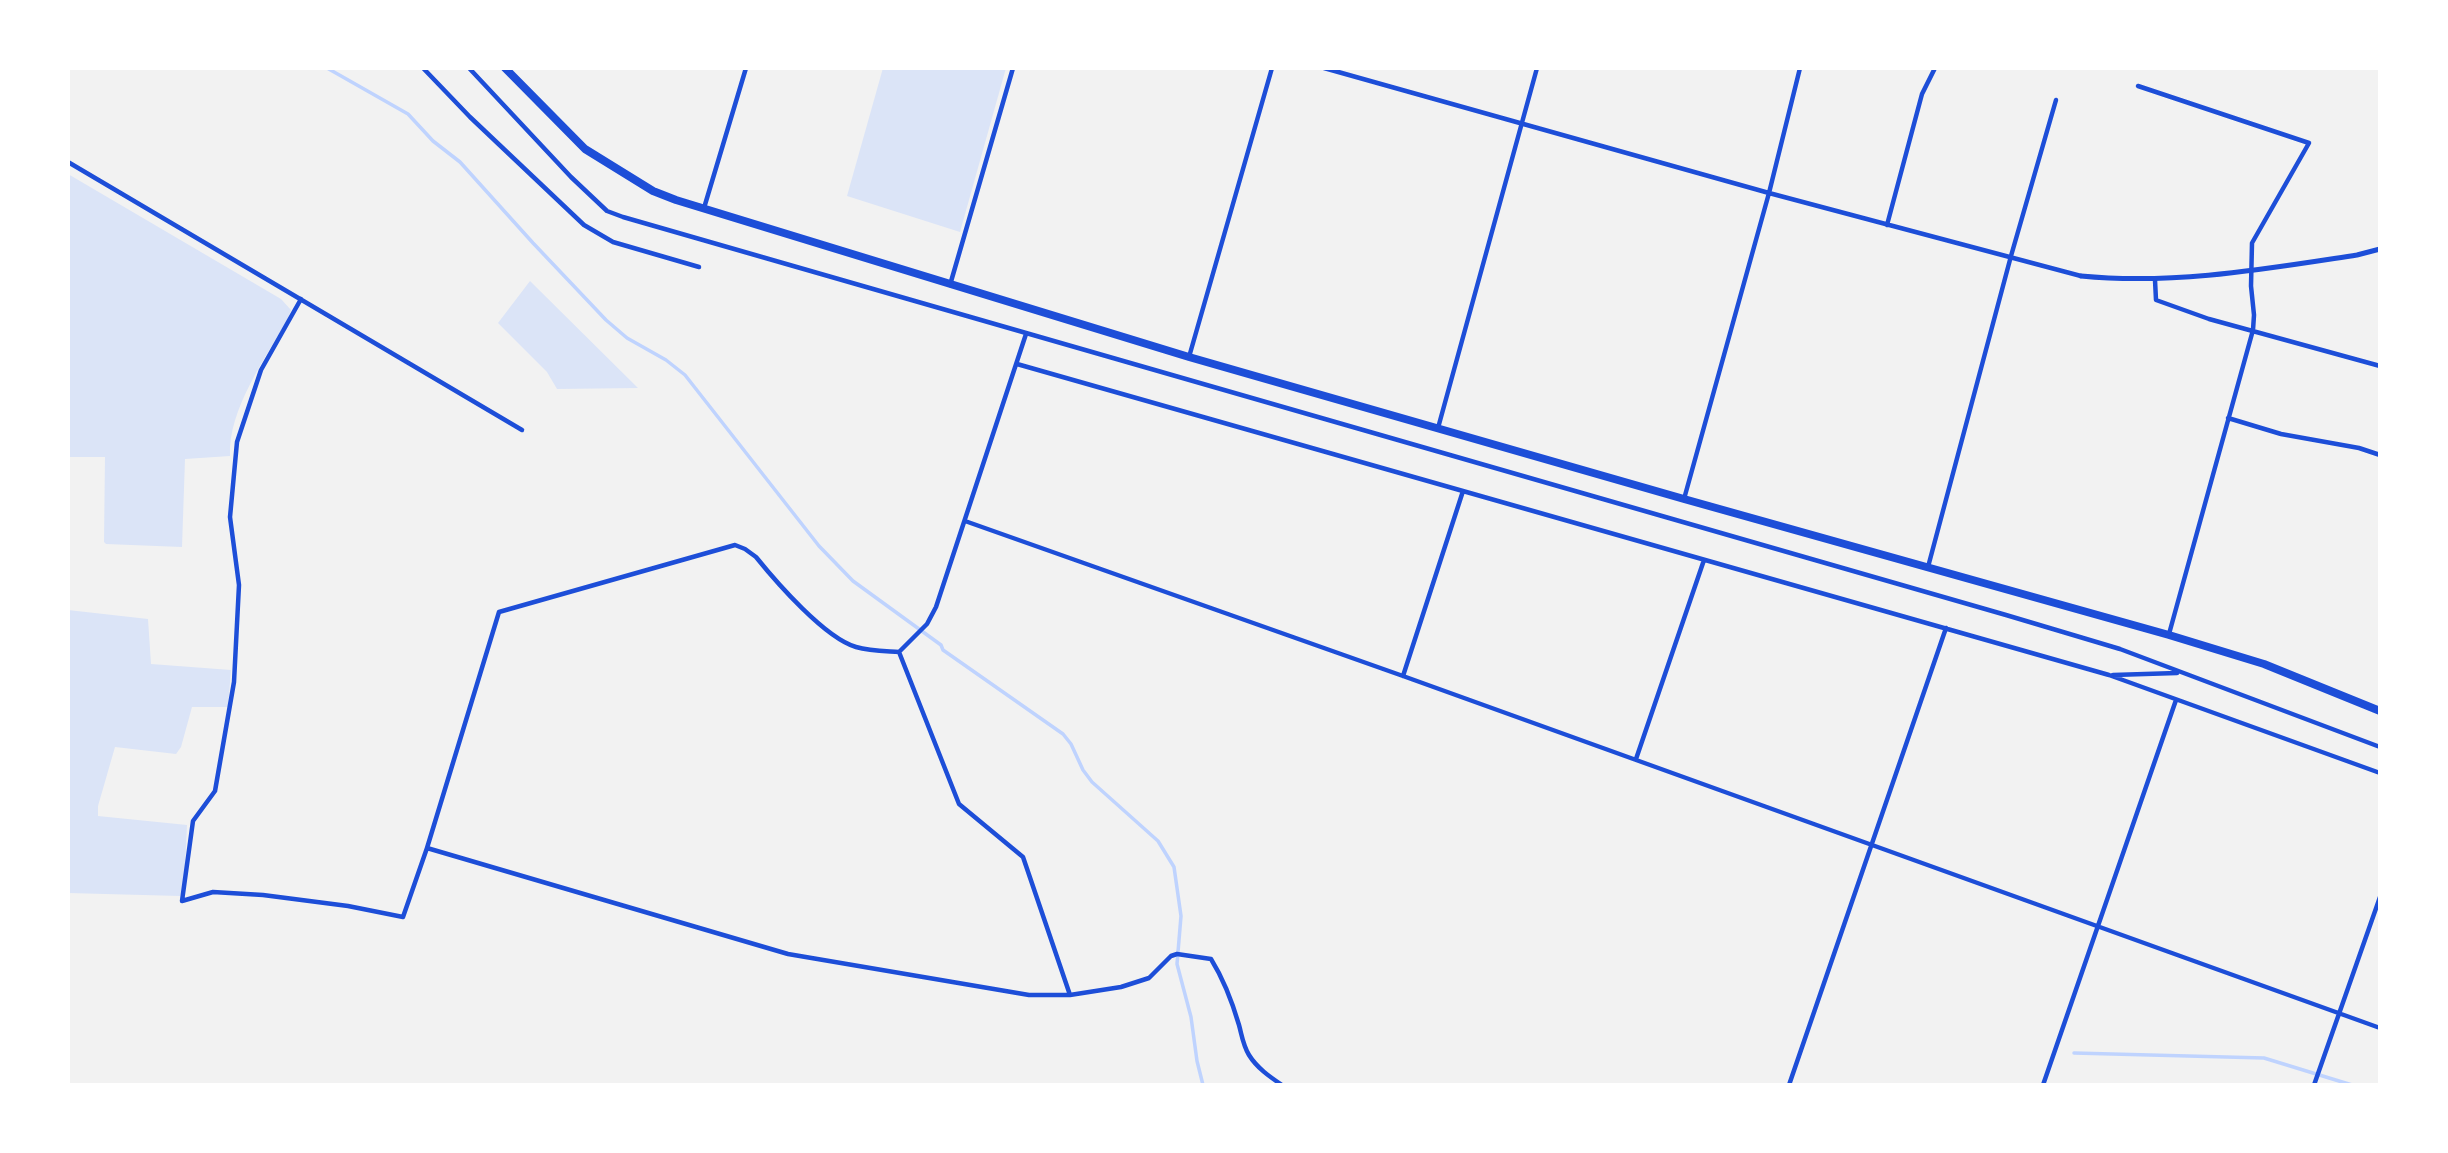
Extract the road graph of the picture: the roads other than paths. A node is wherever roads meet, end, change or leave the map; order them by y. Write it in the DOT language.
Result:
graph roads {
  1 [pos="423,68"];
  2 [pos="469,68"];
  3 [pos="505,68"];
  4 [pos="746,68"];
  5 [pos="1013,68"];
  6 [pos="1272,68"];
  7 [pos="1324,68"];
  8 [pos="1537,68"];
  9 [pos="1800,68"];
  10 [pos="1936,68"];
  11 [pos="2138,86"];
  12 [pos="2056,100"];
  13 [pos="1523,124"];
  14 [pos="68,162"];
  15 [pos="1769,193"];
  16 [pos="704,208"];
  17 [pos="1887,225"];
  18 [pos="2380,249"];
  19 [pos="2011,256"];
  20 [pos="699,267"];
  21 [pos="2251,270"];
  22 [pos="2081,276"];
  23 [pos="2155,280"];
  24 [pos="950,285"];
  25 [pos="301,299"];
  26 [pos="2253,330"];
  27 [pos="1026,334"];
  28 [pos="1189,357"];
  29 [pos="1017,364"];
  30 [pos="2380,366"];
  31 [pos="2228,418"];
  32 [pos="1438,429"];
  33 [pos="522,430"];
  34 [pos="2380,455"];
  35 [pos="1463,491"];
  36 [pos="1684,499"];
  37 [pos="965,521"];
  38 [pos="1704,560"];
  39 [pos="1928,568"];
  40 [pos="1946,628"];
  41 [pos="2169,635"];
  42 [pos="900,652"];
  43 [pos="2182,673"];
  44 [pos="1403,676"];
  45 [pos="2109,676"];
  46 [pos="2176,700"];
  47 [pos="2380,711"];
  48 [pos="2380,747"];
  49 [pos="1636,759"];
  50 [pos="2380,773"];
  51 [pos="1872,844"];
  52 [pos="427,848"];
  53 [pos="2380,897"];
  54 [pos="2098,926"];
  55 [pos="1070,995"];
  56 [pos="2339,1013"];
  57 [pos="2380,1028"];
  58 [pos="1282,1085"];
  59 [pos="1789,1085"];
  60 [pos="2043,1085"];
  61 [pos="2314,1085"];
  1 -- 20 [label="street"];
  2 -- 27 [label="street"];
  3 -- 16 [label="highway"];
  4 -- 16 [label="street"];
  5 -- 24 [label="street"];
  6 -- 28 [label="street"];
  7 -- 13 [label="street"];
  8 -- 13 [label="street"];
  9 -- 15 [label="street"];
  10 -- 17 [label="street"];
  11 -- 21 [label="street"];
  12 -- 19 [label="street"];
  13 -- 15 [label="street"];
  13 -- 32 [label="street"];
  14 -- 25 [label="street"];
  15 -- 17 [label="street"];
  15 -- 36 [label="street"];
  16 -- 24 [label="highway"];
  17 -- 19 [label="street"];
  18 -- 21 [label="street"];
  19 -- 22 [label="street"];
  19 -- 39 [label="street"];
  21 -- 23 [label="street"];
  21 -- 26 [label="street"];
  22 -- 23 [label="street"];
  23 -- 26 [label="street"];
  24 -- 28 [label="highway"];
  25 -- 33 [label="street"];
  25 -- 52 [label="street"];
  26 -- 30 [label="street"];
  26 -- 31 [label="street"];
  27 -- 29 [label="street"];
  27 -- 43 [label="street"];
  28 -- 32 [label="highway"];
  29 -- 35 [label="street"];
  29 -- 37 [label="street"];
  31 -- 34 [label="street"];
  31 -- 41 [label="street"];
  32 -- 36 [label="highway"];
  35 -- 38 [label="street"];
  35 -- 44 [label="street"];
  36 -- 39 [label="highway"];
  37 -- 42 [label="street"];
  37 -- 44 [label="street"];
  38 -- 40 [label="street"];
  38 -- 49 [label="street"];
  39 -- 41 [label="highway"];
  40 -- 45 [label="street"];
  40 -- 51 [label="street"];
  41 -- 47 [label="highway"];
  42 -- 52 [label="street"];
  42 -- 55 [label="street"];
  43 -- 45 [label="street"];
  43 -- 48 [label="street"];
  44 -- 49 [label="street"];
  45 -- 46 [label="street"];
  46 -- 50 [label="street"];
  46 -- 54 [label="street"];
  49 -- 51 [label="street"];
  51 -- 54 [label="street"];
  51 -- 59 [label="street"];
  52 -- 55 [label="street"];
  53 -- 56 [label="street"];
  54 -- 56 [label="street"];
  54 -- 60 [label="street"];
  55 -- 58 [label="street"];
  56 -- 57 [label="street"];
  56 -- 61 [label="street"];
}
